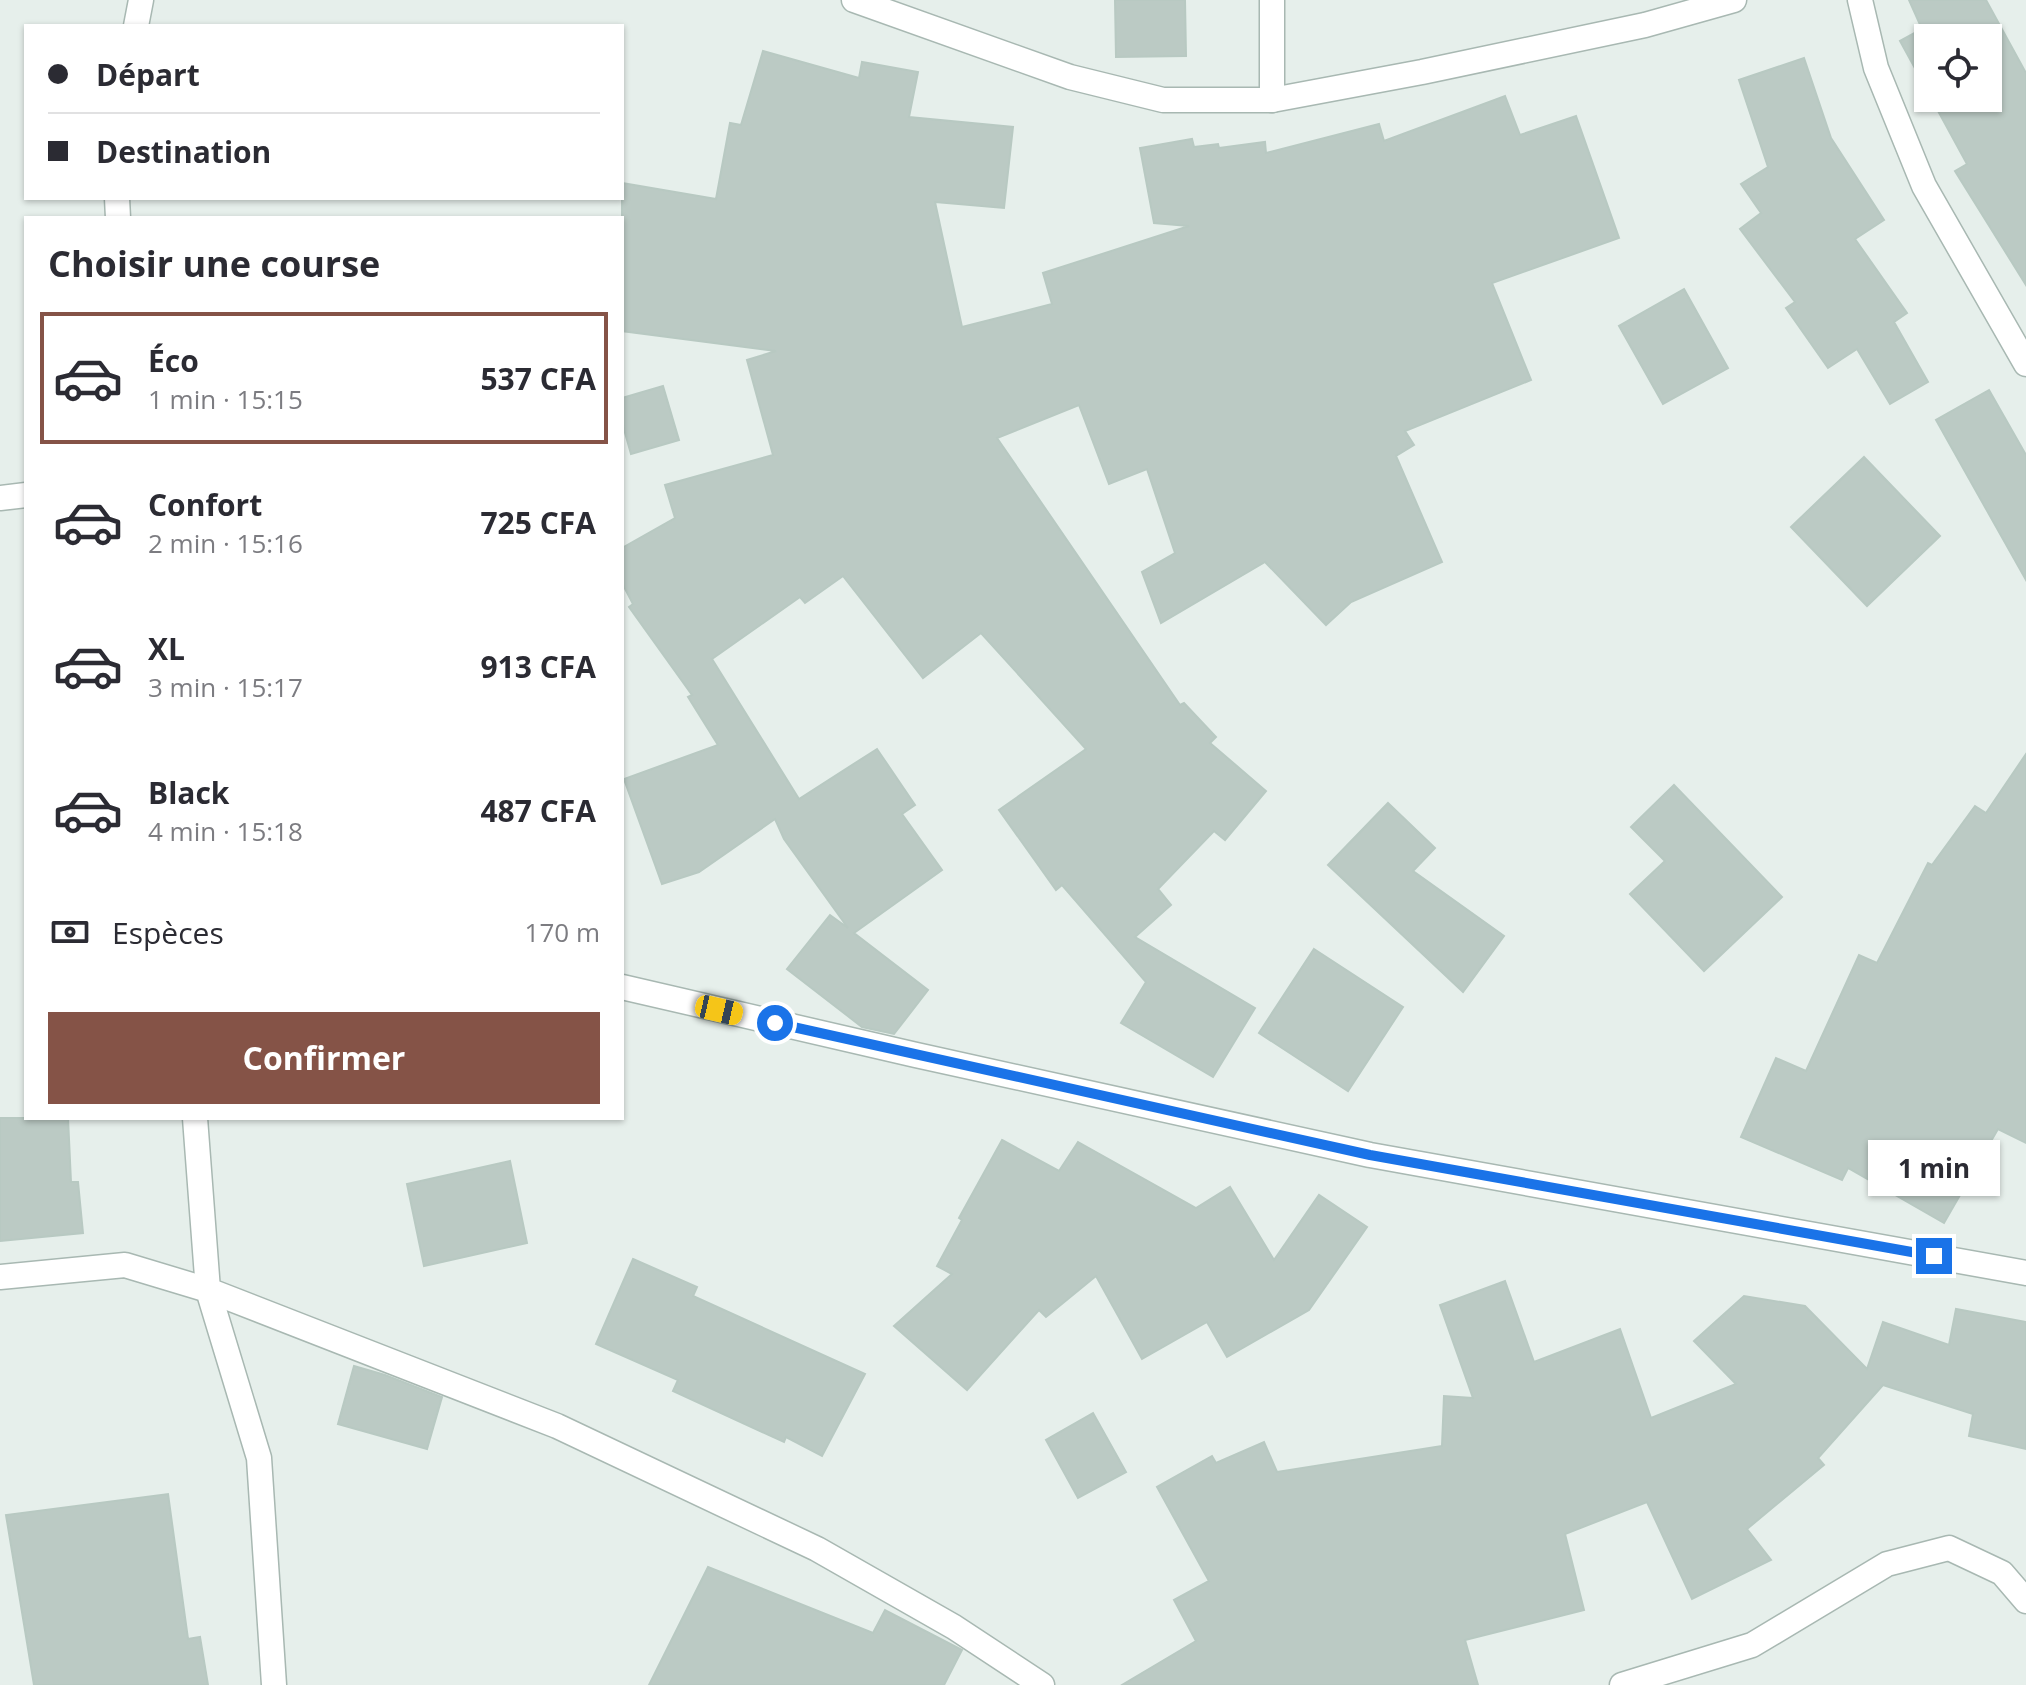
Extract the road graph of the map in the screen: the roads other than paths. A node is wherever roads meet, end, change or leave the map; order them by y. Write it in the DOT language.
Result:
graph roads {
  1 [pos="141,0"];
  2 [pos="854,0"];
  3 [pos="1272,0"];
  4 [pos="1734,0"];
  5 [pos="1860,0"];
  6 [pos="136,24"];
  7 [pos="1272,100"];
  8 [pos="2026,364"];
  9 [pos="24,495"];
  10 [pos="0,498"];
  11 [pos="624,987"];
  12 [pos="195,1120"];
  13 [pos="2026,1273"];
  14 [pos="0,1277"];
  15 [pos="208,1290"];
  16 [pos="2026,1601"];
  17 [pos="274,1685"];
  18 [pos="1042,1685"];
  19 [pos="1622,1685"];
  1 -- 6 [label="street"];
  2 -- 7 [label="street"];
  3 -- 7 [label="street"];
  4 -- 7 [label="street"];
  5 -- 8 [label="street"];
  9 -- 10 [label="street"];
  11 -- 13 [label="street"];
  12 -- 15 [label="street"];
  14 -- 15 [label="street"];
  15 -- 17 [label="street"];
  15 -- 18 [label="street"];
  16 -- 19 [label="street"];
}
